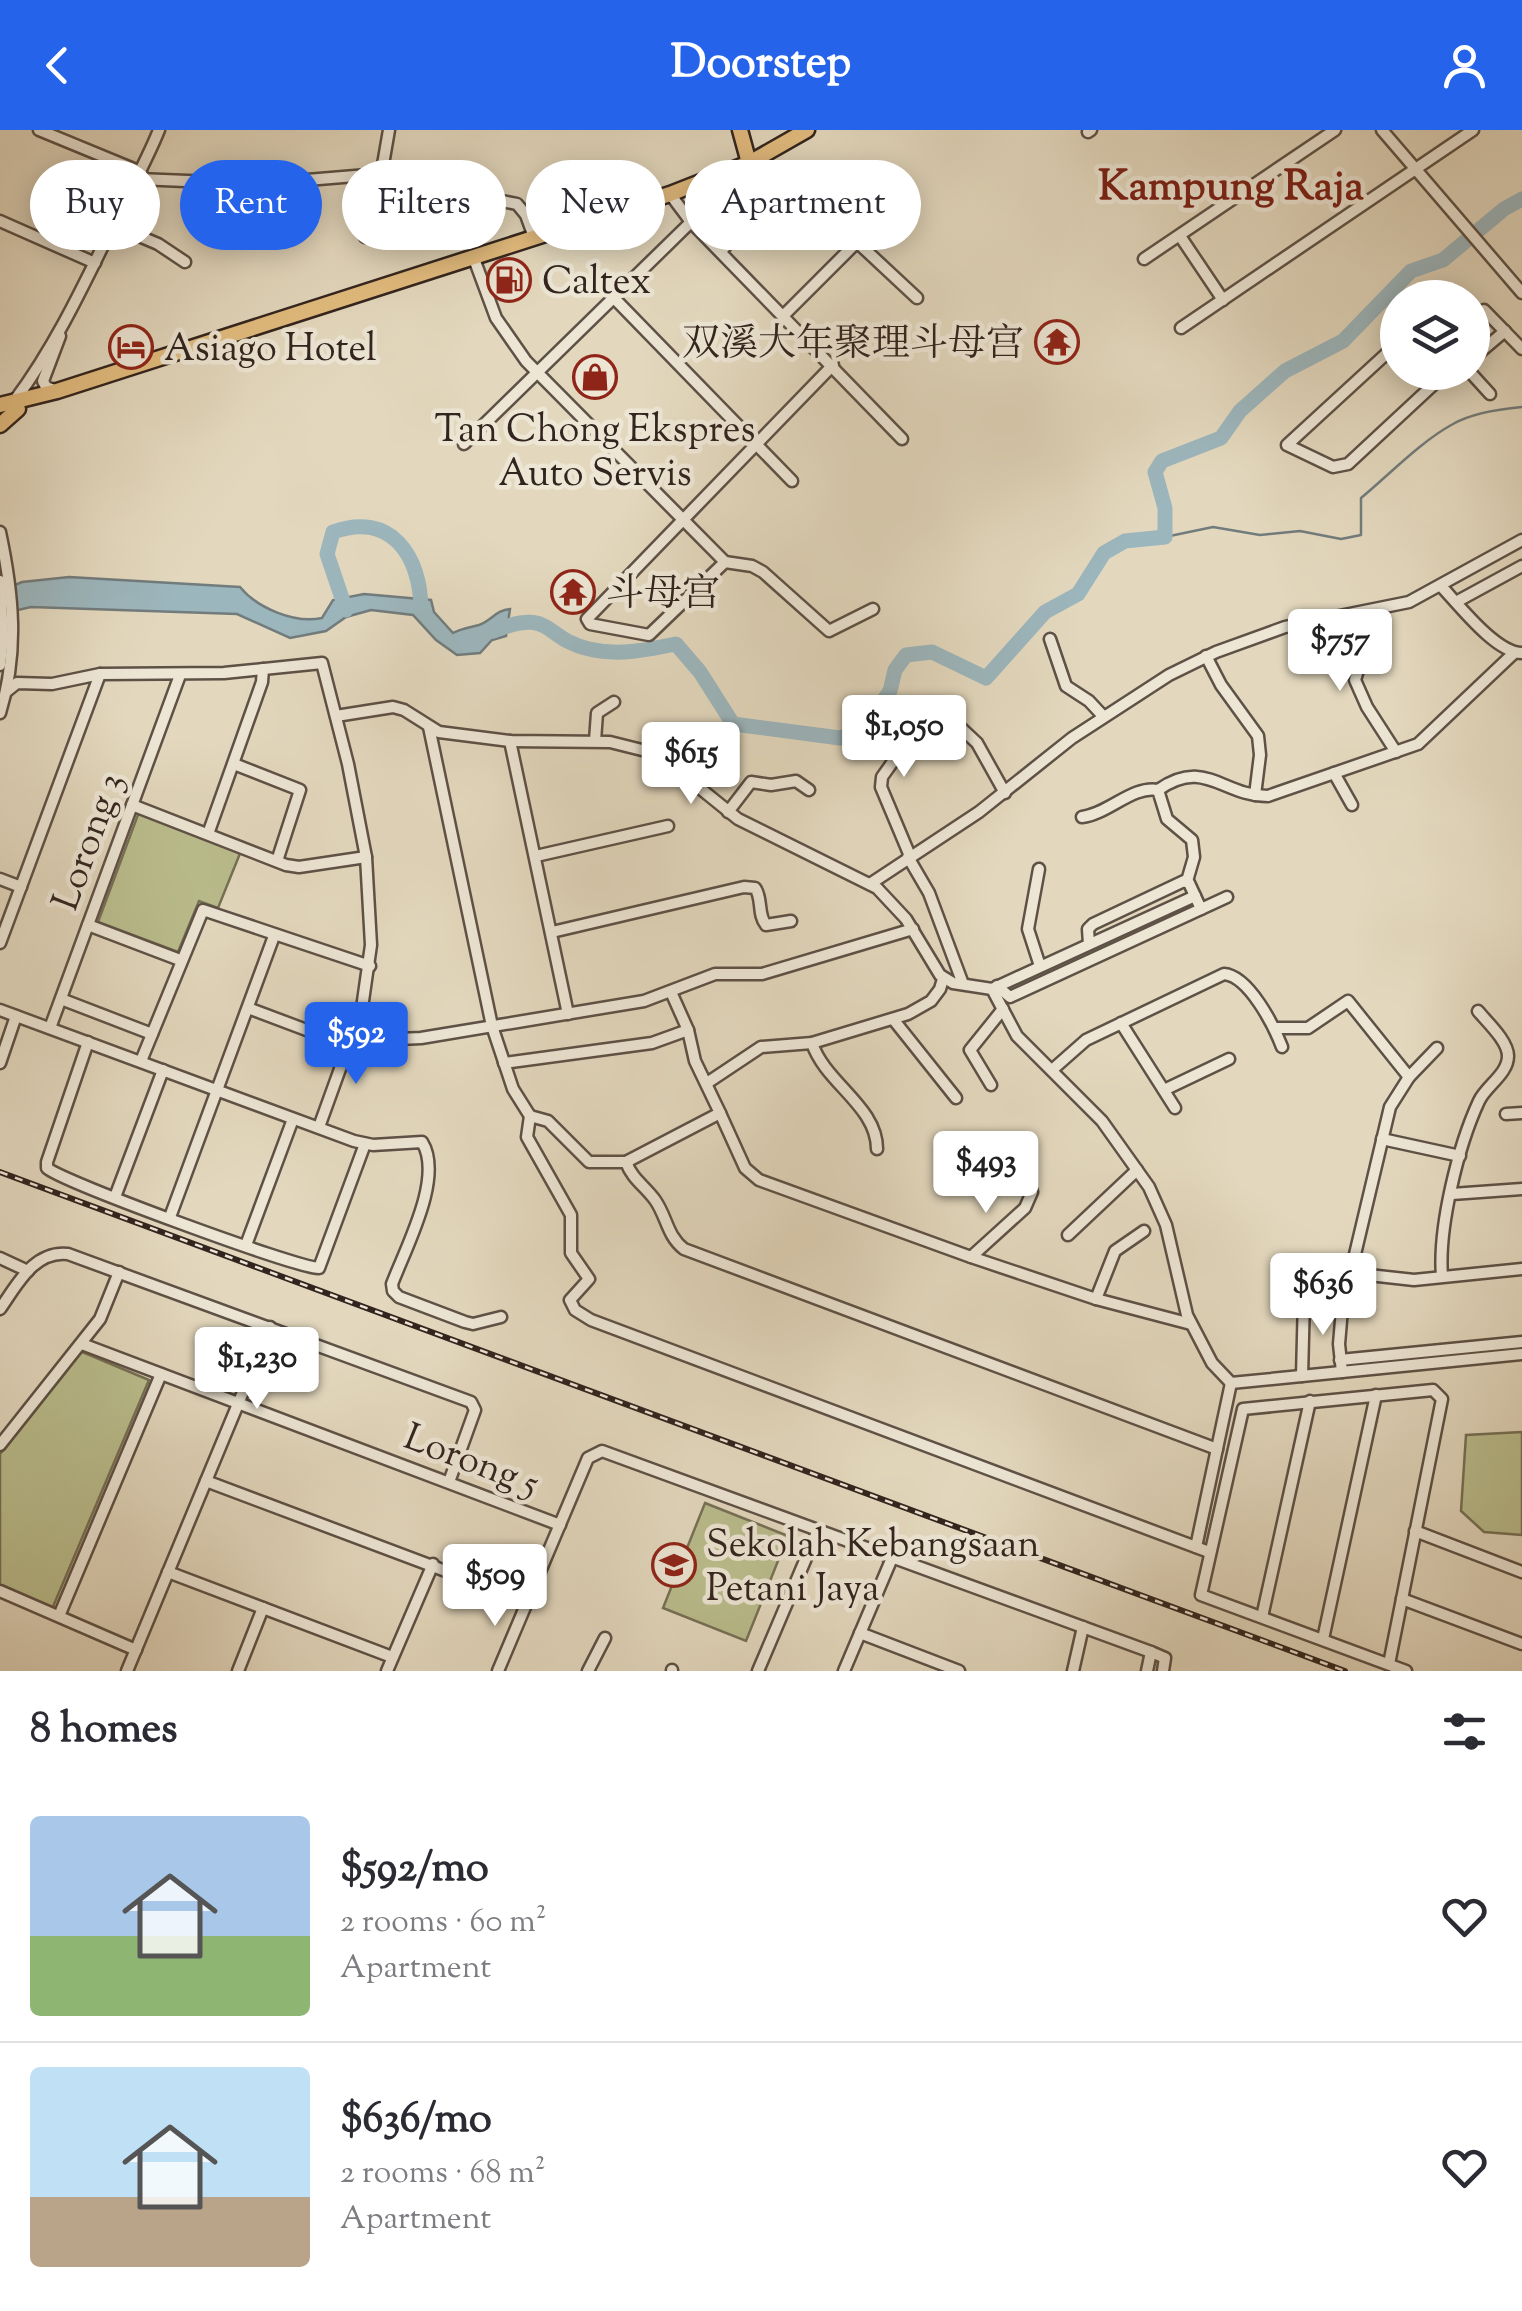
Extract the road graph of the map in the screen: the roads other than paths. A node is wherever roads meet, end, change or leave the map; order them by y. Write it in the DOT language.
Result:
graph roads {
  1 [pos="39,130"];
  2 [pos="159,130"];
  3 [pos="388,130"];
  4 [pos="740,130"];
  5 [pos="807,130"];
  6 [pos="1335,130"];
  7 [pos="1382,130"];
  8 [pos="1474,130"];
  9 [pos="105,160"];
  10 [pos="147,160"];
  11 [pos="383,160"];
  12 [pos="754,160"];
  13 [pos="1414,171"];
  14 [pos="342,175"];
  15 [pos="160,177"];
  16 [pos="685,188"];
  17 [pos="670,194"];
  18 [pos="665,196"];
  19 [pos="506,202"];
  20 [pos="685,214"];
  21 [pos="526,215"];
  22 [pos="0,221"];
  23 [pos="685,228"];
  24 [pos="1180,236"];
  25 [pos="526,239"];
  26 [pos="160,245"];
  27 [pos="101,250"];
  28 [pos="848,250"];
  29 [pos="865,250"];
  30 [pos="721,251"];
  31 [pos="473,256"];
  32 [pos="1144,259"];
  33 [pos="95,262"];
  34 [pos="185,262"];
  35 [pos="1522,292"];
  36 [pos="613,298"];
  37 [pos="917,298"];
  38 [pos="1223,300"];
  39 [pos="784,315"];
  40 [pos="1490,316"];
  41 [pos="63,326"];
  42 [pos="1181,328"];
  43 [pos="1505,331"];
  44 [pos="1490,344"];
  45 [pos="1522,349"];
  46 [pos="1380,359"];
  47 [pos="833,365"];
  48 [pos="536,372"];
  49 [pos="57,390"];
  50 [pos="1428,390"];
  51 [pos="1486,390"];
  52 [pos="1490,394"];
  53 [pos="11,405"];
  54 [pos="0,415"];
  55 [pos="0,425"];
  56 [pos="902,439"];
  57 [pos="464,444"];
  58 [pos="756,445"];
  59 [pos="792,480"];
  60 [pos="682,520"];
  61 [pos="0,532"];
  62 [pos="1522,540"];
  63 [pos="725,562"];
  64 [pos="1522,566"];
  65 [pos="0,580"];
  66 [pos="1441,586"];
  67 [pos="1456,602"];
  68 [pos="873,609"];
  69 [pos="8,638"];
  70 [pos="1050,639"];
  71 [pos="1384,647"];
  72 [pos="1518,653"];
  73 [pos="1206,656"];
  74 [pos="0,665"];
  75 [pos="264,669"];
  76 [pos="100,674"];
  77 [pos="180,675"];
  78 [pos="12,687"];
  79 [pos="614,702"];
  80 [pos="0,713"];
  81 [pos="336,716"];
  82 [pos="1103,716"];
  83 [pos="428,728"];
  84 [pos="961,728"];
  85 [pos="884,730"];
  86 [pos="510,741"];
  87 [pos="595,741"];
  88 [pos="1396,752"];
  89 [pos="234,764"];
  90 [pos="1334,773"];
  91 [pos="808,790"];
  92 [pos="1158,790"];
  93 [pos="1004,793"];
  94 [pos="1254,795"];
  95 [pos="132,804"];
  96 [pos="1352,805"];
  97 [pos="728,812"];
  98 [pos="1082,817"];
  99 [pos="668,826"];
  100 [pos="208,834"];
  101 [pos="366,856"];
  102 [pos="536,856"];
  103 [pos="909,856"];
  104 [pos="277,861"];
  105 [pos="1039,869"];
  106 [pos="0,879"];
  107 [pos="1187,881"];
  108 [pos="870,884"];
  109 [pos="21,887"];
  110 [pos="1195,896"];
  111 [pos="1227,897"];
  112 [pos="1201,909"];
  113 [pos="791,921"];
  114 [pos="88,925"];
  115 [pos="912,930"];
  116 [pos="552,932"];
  117 [pos="274,936"];
  118 [pos="0,943"];
  119 [pos="1089,944"];
  120 [pos="180,960"];
  121 [pos="370,966"];
  122 [pos="1040,966"];
  123 [pos="943,978"];
  124 [pos="963,984"];
  125 [pos="994,988"];
  126 [pos="671,992"];
  127 [pos="61,999"];
  128 [pos="248,1008"];
  129 [pos="1003,1009"];
  130 [pos="0,1010"];
  131 [pos="1478,1011"];
  132 [pos="568,1014"];
  133 [pos="16,1016"];
  134 [pos="893,1019"];
  135 [pos="1120,1023"];
  136 [pos="492,1026"];
  137 [pos="50,1028"];
  138 [pos="1275,1028"];
  139 [pos="688,1030"];
  140 [pos="152,1034"];
  141 [pos="353,1034"];
  142 [pos="88,1042"];
  143 [pos="812,1043"];
  144 [pos="349,1046"];
  145 [pos="1282,1048"];
  146 [pos="1437,1048"];
  147 [pos="1229,1059"];
  148 [pos="141,1062"];
  149 [pos="0,1063"];
  150 [pos="504,1063"];
  151 [pos="163,1070"];
  152 [pos="1052,1070"];
  153 [pos="1409,1077"];
  154 [pos="707,1083"];
  155 [pos="991,1085"];
  156 [pos="216,1090"];
  157 [pos="1164,1090"];
  158 [pos="956,1098"];
  159 [pos="1174,1108"];
  160 [pos="720,1113"];
  161 [pos="1522,1113"];
  162 [pos="1506,1114"];
  163 [pos="530,1116"];
  164 [pos="293,1119"];
  165 [pos="319,1128"];
  166 [pos="1382,1139"];
  167 [pos="365,1144"];
  168 [pos="878,1149"];
  169 [pos="979,1149"];
  170 [pos="1460,1156"];
  171 [pos="626,1162"];
  172 [pos="1137,1170"];
  173 [pos="1522,1189"];
  174 [pos="1452,1194"];
  175 [pos="115,1198"];
  176 [pos="170,1217"];
  177 [pos="1144,1231"];
  178 [pos="1068,1235"];
  179 [pos="246,1245"];
  180 [pos="971,1257"];
  181 [pos="0,1258"];
  182 [pos="1522,1269"];
  183 [pos="28,1271"];
  184 [pos="119,1272"];
  185 [pos="1351,1273"];
  186 [pos="1442,1276"];
  187 [pos="1304,1298"];
  188 [pos="1096,1299"];
  189 [pos="0,1309"];
  190 [pos="502,1317"];
  191 [pos="1192,1324"];
  192 [pos="270,1328"];
  193 [pos="1522,1342"];
  194 [pos="82,1344"];
  195 [pos="1522,1354"];
  196 [pos="1341,1366"];
  197 [pos="161,1374"];
  198 [pos="1302,1376"];
  199 [pos="1231,1383"];
  200 [pos="1376,1395"];
  201 [pos="1310,1401"];
  202 [pos="238,1403"];
  203 [pos="0,1445"];
  204 [pos="1216,1449"];
  205 [pos="206,1481"];
  206 [pos="450,1482"];
  207 [pos="560,1525"];
  208 [pos="818,1530"];
  209 [pos="1416,1531"];
  210 [pos="1196,1546"];
  211 [pos="1209,1552"];
  212 [pos="892,1558"];
  213 [pos="433,1564"];
  214 [pos="168,1572"];
  215 [pos="1522,1572"];
  216 [pos="0,1591"];
  217 [pos="1402,1599"];
  218 [pos="528,1602"];
  219 [pos="264,1608"];
  220 [pos="59,1616"];
  221 [pos="1262,1618"];
  222 [pos="1083,1626"];
  223 [pos="860,1634"];
  224 [pos="605,1638"];
  225 [pos="1323,1639"];
  226 [pos="1522,1644"];
  227 [pos="136,1650"];
  228 [pos="1151,1652"];
  229 [pos="392,1657"];
  230 [pos="1389,1664"];
  231 [pos="128,1671"];
  232 [pos="238,1671"];
  233 [pos="386,1671"];
  234 [pos="498,1671"];
  235 [pos="588,1671"];
  236 [pos="758,1671"];
  237 [pos="844,1671"];
  238 [pos="960,1671"];
  239 [pos="1073,1671"];
  240 [pos="1146,1671"];
  241 [pos="1163,1671"];
  242 [pos="1406,1671"];
  1 -- 9 [label="street"];
  2 -- 10 [label="street"];
  3 -- 11 [label="street"];
  4 -- 12 [label="main road"];
  5 -- 12 [label="main road"];
  6 -- 24 [label="street"];
  7 -- 13 [label="street"];
  8 -- 13 [label="street"];
  13 -- 35 [label="street"];
  13 -- 38 [label="street"];
  14 -- 15 [label="street"];
  16 -- 17 [label="main road"];
  17 -- 18 [label="main road"];
  17 -- 20 [label="street"];
  19 -- 21 [label="street"];
  22 -- 33 [label="street"];
  23 -- 36 [label="street"];
  24 -- 32 [label="street"];
  24 -- 38 [label="street"];
  25 -- 31 [label="main road"];
  26 -- 34 [label="street"];
  27 -- 33 [label="street"];
  28 -- 39 [label="street"];
  29 -- 37 [label="street"];
  30 -- 39 [label="street"];
  31 -- 48 [label="street"];
  31 -- 49 [label="main road"];
  33 -- 41 [label="street"];
  36 -- 48 [label="street"];
  36 -- 58 [label="street"];
  38 -- 42 [label="street"];
  39 -- 47 [label="street"];
  40 -- 43 [label="street"];
  41 -- 49 [label="street"];
  41 -- 53 [label="street"];
  43 -- 44 [label="street"];
  43 -- 45 [label="street"];
  46 -- 50 [label="street"];
  47 -- 56 [label="street"];
  47 -- 58 [label="street"];
  48 -- 57 [label="street"];
  48 -- 60 [label="street"];
  49 -- 53 [label="main road"];
  51 -- 52 [label="street"];
  53 -- 54 [label="main road"];
  53 -- 55 [label="main road"];
  58 -- 59 [label="street"];
  58 -- 60 [label="street"];
  60 -- 63 [label="street"];
  60 -- 63 [label="street"];
  61 -- 69 [label="street"];
  62 -- 66 [label="street"];
  63 -- 68 [label="street"];
  64 -- 67 [label="street"];
  65 -- 69 [label="street"];
  66 -- 67 [label="street"];
  66 -- 73 [label="street"];
  67 -- 72 [label="street"];
  69 -- 74 [label="street"];
  69 -- 78 [label="street"];
  70 -- 82 [label="street"];
  71 -- 88 [label="street"];
  72 -- 88 [label="street"];
  73 -- 82 [label="street"];
  73 -- 94 [label="street"];
  75 -- 77 [label="street"];
  75 -- 81 [label="street"];
  75 -- 89 [label="street"];
  76 -- 77 [label="street"];
  76 -- 78 [label="street"];
  76 -- 109 [label="street"];
  77 -- 95 [label="street, Lorong 3"];
  78 -- 80 [label="street"];
  79 -- 87 [label="street"];
  81 -- 83 [label="street"];
  81 -- 101 [label="street"];
  82 -- 93 [label="street"];
  83 -- 86 [label="street"];
  83 -- 136 [label="street"];
  84 -- 93 [label="street"];
  85 -- 103 [label="street"];
  86 -- 87 [label="street"];
  86 -- 102 [label="street"];
  87 -- 97 [label="street"];
  88 -- 90 [label="street"];
  89 -- 100 [label="street"];
  89 -- 104 [label="street"];
  90 -- 94 [label="street"];
  90 -- 96 [label="street"];
  91 -- 97 [label="street"];
  92 -- 94 [label="street"];
  92 -- 98 [label="street"];
  92 -- 107 [label="street"];
  93 -- 103 [label="street"];
  95 -- 100 [label="street"];
  95 -- 114 [label="street, Lorong 3"];
  97 -- 108 [label="street"];
  99 -- 102 [label="street"];
  100 -- 104 [label="street"];
  101 -- 104 [label="street"];
  101 -- 121 [label="street"];
  102 -- 116 [label="street"];
  103 -- 108 [label="street"];
  103 -- 124 [label="street"];
  105 -- 122 [label="street"];
  106 -- 109 [label="street"];
  107 -- 110 [label="street"];
  107 -- 119 [label="street"];
  108 -- 115 [label="street"];
  109 -- 118 [label="street"];
  110 -- 112 [label="street"];
  110 -- 119 [label="street"];
  111 -- 112 [label="street"];
  112 -- 125 [label="street"];
  113 -- 116 [label="street"];
  114 -- 120 [label="street"];
  114 -- 127 [label="street, Lorong 3"];
  115 -- 123 [label="street"];
  115 -- 126 [label="street"];
  116 -- 132 [label="street"];
  117 -- 120 [label="street"];
  117 -- 121 [label="street"];
  117 -- 128 [label="street"];
  119 -- 122 [label="street"];
  120 -- 140 [label="street"];
  121 -- 141 [label="street"];
  122 -- 125 [label="street"];
  123 -- 124 [label="street"];
  123 -- 134 [label="street"];
  124 -- 125 [label="street"];
  125 -- 129 [label="street"];
  126 -- 132 [label="street"];
  126 -- 139 [label="street"];
  127 -- 137 [label="street, Lorong 3"];
  127 -- 140 [label="street"];
  128 -- 144 [label="street"];
  128 -- 156 [label="street"];
  129 -- 152 [label="street"];
  129 -- 155 [label="street"];
  130 -- 133 [label="street"];
  131 -- 170 [label="street"];
  132 -- 136 [label="street"];
  133 -- 137 [label="street"];
  133 -- 149 [label="street"];
  134 -- 143 [label="street"];
  134 -- 158 [label="street"];
  135 -- 138 [label="street"];
  135 -- 152 [label="street"];
  135 -- 157 [label="street"];
  136 -- 141 [label="street"];
  136 -- 150 [label="street"];
  137 -- 142 [label="street"];
  138 -- 145 [label="street"];
  138 -- 153 [label="street"];
  139 -- 150 [label="street"];
  139 -- 154 [label="street"];
  140 -- 148 [label="street"];
  141 -- 144 [label="street"];
  142 -- 148 [label="street"];
  142 -- 175 [label="street"];
  143 -- 154 [label="street"];
  143 -- 168 [label="street"];
  144 -- 165 [label="street"];
  146 -- 153 [label="street"];
  147 -- 157 [label="street"];
  148 -- 151 [label="street"];
  150 -- 163 [label="street"];
  151 -- 156 [label="street"];
  151 -- 175 [label="street"];
  152 -- 172 [label="street"];
  153 -- 166 [label="street"];
  154 -- 160 [label="street"];
  156 -- 164 [label="street"];
  156 -- 176 [label="street"];
  157 -- 159 [label="street"];
  160 -- 171 [label="street"];
  160 -- 180 [label="street"];
  161 -- 162 [label="street"];
  163 -- 171 [label="street"];
  163 -- 210 [label="street"];
  164 -- 165 [label="street"];
  164 -- 179 [label="street"];
  165 -- 167 [label="street"];
  166 -- 170 [label="street"];
  166 -- 185 [label="street"];
  167 -- 179 [label="street"];
  167 -- 190 [label="street"];
  169 -- 180 [label="street"];
  170 -- 174 [label="street"];
  171 -- 204 [label="street"];
  172 -- 178 [label="street"];
  172 -- 191 [label="street"];
  173 -- 174 [label="street"];
  174 -- 186 [label="street"];
  175 -- 176 [label="street"];
  176 -- 179 [label="street"];
  177 -- 188 [label="street"];
  180 -- 188 [label="street"];
  181 -- 183 [label="street"];
  182 -- 186 [label="street"];
  183 -- 184 [label="street"];
  183 -- 189 [label="street"];
  184 -- 192 [label="street"];
  184 -- 194 [label="street"];
  185 -- 186 [label="street"];
  185 -- 196 [label="street"];
  187 -- 198 [label="street"];
  188 -- 191 [label="street"];
  191 -- 199 [label="street"];
  192 -- 202 [label="street"];
  192 -- 206 [label="street"];
  193 -- 196 [label="street"];
  194 -- 197 [label="street, Lorong 5"];
  194 -- 203 [label="street"];
  195 -- 196 [label="street"];
  196 -- 198 [label="street"];
  197 -- 202 [label="street, Lorong 5"];
  197 -- 220 [label="street"];
  198 -- 199 [label="street"];
  199 -- 204 [label="street"];
  200 -- 201 [label="street"];
  200 -- 209 [label="street"];
  200 -- 225 [label="street"];
  201 -- 211 [label="street"];
  201 -- 221 [label="street"];
  202 -- 205 [label="street"];
  202 -- 206 [label="street, Lorong 5"];
  204 -- 210 [label="street"];
  205 -- 213 [label="street"];
  205 -- 214 [label="street"];
  206 -- 207 [label="street, Lorong 5"];
  207 -- 208 [label="street"];
  207 -- 218 [label="street"];
  208 -- 212 [label="street"];
  208 -- 236 [label="street"];
  209 -- 215 [label="street"];
  209 -- 217 [label="street"];
  210 -- 211 [label="street"];
  211 -- 221 [label="street"];
  212 -- 222 [label="street"];
  212 -- 223 [label="street"];
  213 -- 218 [label="street"];
  213 -- 229 [label="street"];
  214 -- 219 [label="street"];
  214 -- 227 [label="street"];
  216 -- 220 [label="street"];
  217 -- 226 [label="street"];
  217 -- 230 [label="street"];
  218 -- 234 [label="street"];
  219 -- 229 [label="street"];
  219 -- 232 [label="street"];
  220 -- 227 [label="street"];
  221 -- 225 [label="street"];
  222 -- 228 [label="street"];
  222 -- 239 [label="street"];
  223 -- 237 [label="street"];
  223 -- 238 [label="street"];
  224 -- 235 [label="street"];
  225 -- 230 [label="street"];
  227 -- 231 [label="street"];
  228 -- 240 [label="street"];
  228 -- 241 [label="street"];
  229 -- 233 [label="street"];
  230 -- 242 [label="street"];
}
